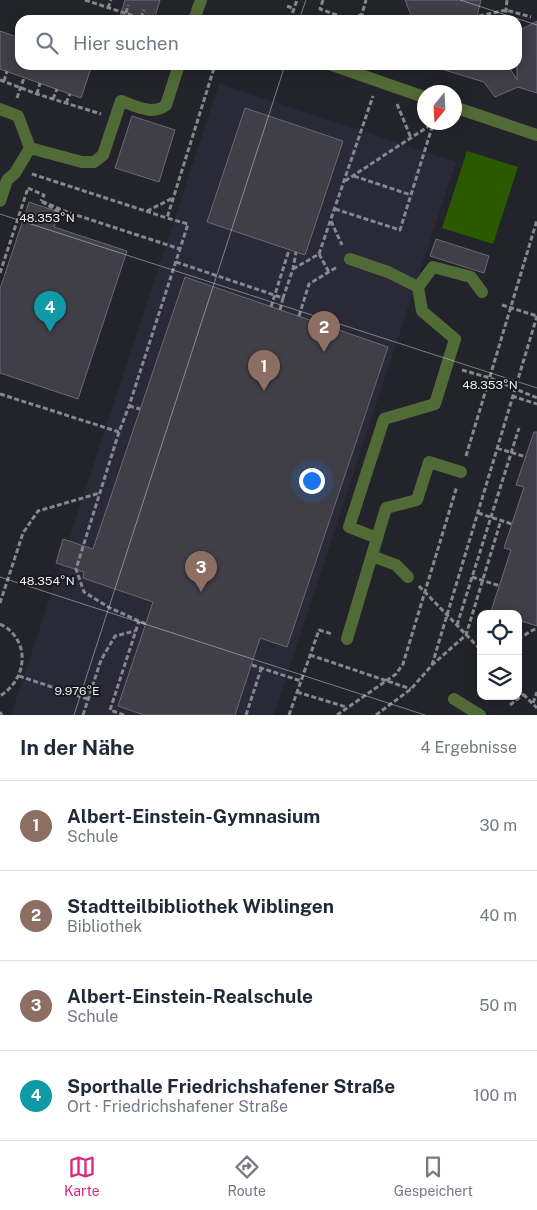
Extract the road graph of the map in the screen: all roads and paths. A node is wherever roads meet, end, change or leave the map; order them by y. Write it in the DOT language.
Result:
graph roads {
  1 [pos="84,0"];
  2 [pos="111,0"];
  3 [pos="200,0"];
  4 [pos="297,0"];
  5 [pos="323,0"];
  6 [pos="366,0"];
  7 [pos="507,0"];
  8 [pos="94,1"];
  9 [pos="128,5"];
  10 [pos="287,6"];
  11 [pos="108,8"];
  12 [pos="294,9"];
  13 [pos="144,10"];
  14 [pos="506,10"];
  15 [pos="126,13"];
  16 [pos="132,15"];
  17 [pos="142,15"];
  18 [pos="196,15"];
  19 [pos="292,15"];
  20 [pos="337,15"];
  21 [pos="360,15"];
  22 [pos="484,15"];
  23 [pos="506,15"];
  24 [pos="531,17"];
  25 [pos="177,70"];
  26 [pos="213,70"];
  27 [pos="346,70"];
  28 [pos="7,71"];
  29 [pos="24,78"];
  30 [pos="2,80"];
  31 [pos="40,83"];
  32 [pos="383,83"];
  33 [pos="21,88"];
  34 [pos="57,89"];
  35 [pos="36,94"];
  36 [pos="70,94"];
  37 [pos="417,95"];
  38 [pos="53,99"];
  39 [pos="66,103"];
  40 [pos="6,111"];
  41 [pos="462,111"];
  42 [pos="115,119"];
  43 [pos="423,130"];
  44 [pos="431,130"];
  45 [pos="537,135"];
  46 [pos="411,138"];
  47 [pos="30,148"];
  48 [pos="16,171"];
  49 [pos="354,176"];
  50 [pos="344,182"];
  51 [pos="28,188"];
  52 [pos="411,195"];
  53 [pos="173,198"];
  54 [pos="0,201"];
  55 [pos="41,201"];
  56 [pos="336,209"];
  57 [pos="147,211"];
  58 [pos="59,212"];
  59 [pos="167,218"];
  60 [pos="331,221"];
  61 [pos="340,241"];
  62 [pos="180,249"];
  63 [pos="289,250"];
  64 [pos="296,252"];
  65 [pos="319,254"];
  66 [pos="350,259"];
  67 [pos="176,262"];
  68 [pos="293,269"];
  69 [pos="329,272"];
  70 [pos="0,273"];
  71 [pos="418,287"];
  72 [pos="482,292"];
  73 [pos="283,298"];
  74 [pos="502,304"];
  75 [pos="271,307"];
  76 [pos="280,310"];
  77 [pos="300,316"];
  78 [pos="537,316"];
  79 [pos="447,366"];
  80 [pos="514,388"];
  81 [pos="0,394"];
  82 [pos="512,396"];
  83 [pos="537,398"];
  84 [pos="537,404"];
  85 [pos="129,406"];
  86 [pos="140,409"];
  87 [pos="519,428"];
  88 [pos="119,432"];
  89 [pos="496,448"];
  90 [pos="511,452"];
  91 [pos="526,457"];
  92 [pos="461,472"];
  93 [pos="101,493"];
  94 [pos="478,513"];
  95 [pos="490,517"];
  96 [pos="501,520"];
  97 [pos="512,524"];
  98 [pos="378,538"];
  99 [pos="372,556"];
  100 [pos="408,577"];
  101 [pos="472,577"];
  102 [pos="483,580"];
  103 [pos="500,586"];
  104 [pos="425,592"];
  105 [pos="0,603"];
  106 [pos="448,615"];
  107 [pos="139,621"];
  108 [pos="0,624"];
  109 [pos="146,624"];
  110 [pos="457,625"];
  111 [pos="537,629"];
  112 [pos="135,631"];
  113 [pos="466,635"];
  114 [pos="522,638"];
  115 [pos="347,639"];
  116 [pos="477,646"];
  117 [pos="310,654"];
  118 [pos="252,665"];
  119 [pos="432,665"];
  120 [pos="261,669"];
  121 [pos="19,676"];
  122 [pos="301,681"];
  123 [pos="410,689"];
  124 [pos="298,692"];
  125 [pos="537,692"];
  126 [pos="524,694"];
  127 [pos="0,696"];
  128 [pos="88,699"];
  129 [pos="454,699"];
  130 [pos="533,703"];
  131 [pos="510,705"];
  132 [pos="346,708"];
  133 [pos="537,708"];
  134 [pos="378,714"];
  135 [pos="83,715"];
  136 [pos="124,715"];
  137 [pos="246,715"];
  138 [pos="289,715"];
  139 [pos="480,715"];
  1 -- 8 [label="path"];
  2 -- 11 [label="path"];
  3 -- 18 [label="street"];
  4 -- 12 [label="path"];
  5 -- 20 [label="path"];
  6 -- 21 [label="path"];
  7 -- 14 [label="path"];
  8 -- 11 [label="path"];
  9 -- 15 [label="path"];
  10 -- 12 [label="path"];
  11 -- 15 [label="path"];
  12 -- 19 [label="path"];
  13 -- 17 [label="path"];
  14 -- 22 [label="path"];
  14 -- 23 [label="path"];
  14 -- 24 [label="path"];
  15 -- 16 [label="path"];
  25 -- 42 [label="street"];
  26 -- 53 [label="path"];
  27 -- 32 [label="street"];
  28 -- 30 [label="path"];
  29 -- 33 [label="path"];
  30 -- 33 [label="path"];
  31 -- 35 [label="path"];
  32 -- 37 [label="street"];
  32 -- 46 [label="path"];
  32 -- 50 [label="path"];
  33 -- 35 [label="path"];
  33 -- 40 [label="path"];
  34 -- 38 [label="path"];
  35 -- 38 [label="path"];
  36 -- 39 [label="path"];
  38 -- 39 [label="path"];
  39 -- 42 [label="path"];
  40 -- 47 [label="street"];
  41 -- 45 [label="street"];
  42 -- 47 [label="street"];
  43 -- 46 [label="path"];
  44 -- 52 [label="path"];
  46 -- 49 [label="path"];
  47 -- 48 [label="street"];
  48 -- 51 [label="path"];
  48 -- 54 [label="street"];
  48 -- 57 [label="path"];
  49 -- 50 [label="path"];
  49 -- 52 [label="path"];
  50 -- 56 [label="path"];
  51 -- 55 [label="path"];
  51 -- 70 [label="path"];
  52 -- 56 [label="path"];
  53 -- 57 [label="path"];
  53 -- 59 [label="path"];
  55 -- 58 [label="path"];
  55 -- 62 [label="path"];
  56 -- 60 [label="path"];
  57 -- 59 [label="path"];
  59 -- 62 [label="path"];
  60 -- 61 [label="path"];
  60 -- 65 [label="path"];
  62 -- 67 [label="path"];
  63 -- 75 [label="path, bridge"];
  64 -- 68 [label="path"];
  65 -- 68 [label="path"];
  65 -- 69 [label="path"];
  66 -- 69 [label="path"];
  66 -- 71 [label="street"];
  67 -- 73 [label="path"];
  67 -- 85 [label="path"];
  68 -- 73 [label="path"];
  69 -- 77 [label="path"];
  71 -- 72 [label="street"];
  71 -- 79 [label="street"];
  73 -- 76 [label="path"];
  74 -- 78 [label="path"];
  78 -- 80 [label="path"];
  79 -- 80 [label="path"];
  79 -- 98 [label="street"];
  80 -- 82 [label="path"];
  80 -- 83 [label="path"];
  81 -- 88 [label="path"];
  82 -- 84 [label="path"];
  82 -- 89 [label="path"];
  85 -- 86 [label="path"];
  85 -- 88 [label="path"];
  87 -- 90 [label="path"];
  88 -- 93 [label="path"];
  89 -- 90 [label="path"];
  89 -- 94 [label="path"];
  90 -- 91 [label="path"];
  90 -- 95 [label="path"];
  92 -- 98 [label="street"];
  93 -- 105 [label="path"];
  93 -- 107 [label="path"];
  94 -- 95 [label="path"];
  94 -- 106 [label="path"];
  95 -- 96 [label="path"];
  95 -- 101 [label="path"];
  96 -- 97 [label="path"];
  96 -- 102 [label="path"];
  98 -- 99 [label="street"];
  99 -- 100 [label="street"];
  99 -- 115 [label="street"];
  101 -- 102 [label="path"];
  101 -- 110 [label="path"];
  102 -- 103 [label="path"];
  102 -- 113 [label="path"];
  104 -- 106 [label="path"];
  106 -- 110 [label="path"];
  106 -- 119 [label="path"];
  107 -- 109 [label="path"];
  107 -- 112 [label="path"];
  108 -- 121 [label="path"];
  110 -- 113 [label="path"];
  111 -- 114 [label="path"];
  112 -- 128 [label="path"];
  112 -- 136 [label="path"];
  113 -- 116 [label="path"];
  113 -- 119 [label="path"];
  115 -- 117 [label="path"];
  117 -- 122 [label="path"];
  117 -- 123 [label="path"];
  118 -- 120 [label="path"];
  119 -- 123 [label="path"];
  120 -- 122 [label="path"];
  120 -- 137 [label="path"];
  121 -- 127 [label="path"];
  121 -- 128 [label="path"];
  122 -- 124 [label="path"];
  123 -- 134 [label="path"];
  124 -- 132 [label="path"];
  124 -- 138 [label="path"];
  125 -- 130 [label="path"];
  126 -- 130 [label="path"];
  126 -- 131 [label="path"];
  128 -- 135 [label="path"];
  129 -- 139 [label="street"];
  130 -- 133 [label="path"];
}
